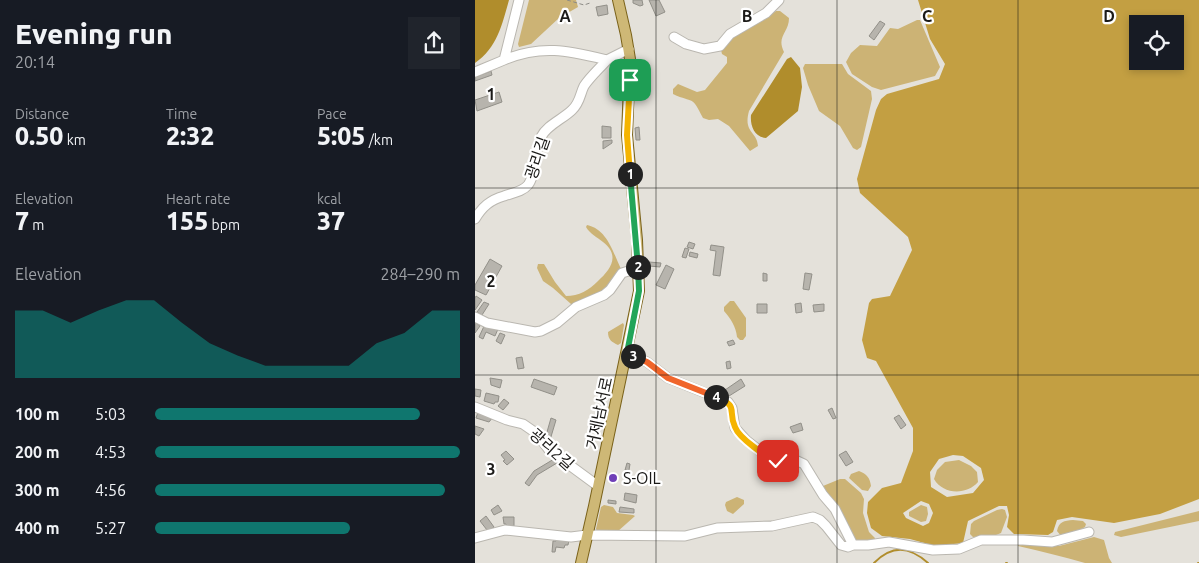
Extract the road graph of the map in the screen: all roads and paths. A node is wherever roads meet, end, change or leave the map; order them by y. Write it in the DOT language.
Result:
graph roads {
  1 [pos="519,0"];
  2 [pos="567,0"];
  3 [pos="618,0"];
  4 [pos="779,0"];
  5 [pos="590,3"];
  6 [pos="674,37"];
  7 [pos="629,49"];
  8 [pos="504,60"];
  9 [pos="607,60"];
  10 [pos="475,72"];
  11 [pos="475,219"];
  12 [pos="638,268"];
  13 [pos="475,317"];
  14 [pos="627,353"];
  15 [pos="475,407"];
  16 [pos="598,486"];
  17 [pos="1089,532"];
  18 [pos="587,535"];
  19 [pos="475,538"];
  20 [pos="853,544"];
  21 [pos="581,563"];
  1 -- 8 [label="street"];
  2 -- 5 [label="path"];
  3 -- 7 [label="main road, 거제남서로"];
  4 -- 6 [label="street"];
  7 -- 9 [label="street"];
  7 -- 12 [label="main road, 거제남서로"];
  8 -- 9 [label="street"];
  8 -- 10 [label="street"];
  9 -- 11 [label="street, 광리길"];
  12 -- 13 [label="street"];
  12 -- 14 [label="main road, 거제남서로"];
  14 -- 16 [label="main road, 거제남서로"];
  14 -- 20 [label="street"];
  15 -- 16 [label="street, 광리2길"];
  16 -- 18 [label="main road, 거제남서로"];
  17 -- 20 [label="street"];
  18 -- 19 [label="street"];
  18 -- 20 [label="street"];
  18 -- 21 [label="main road, 거제남서로"];
}
